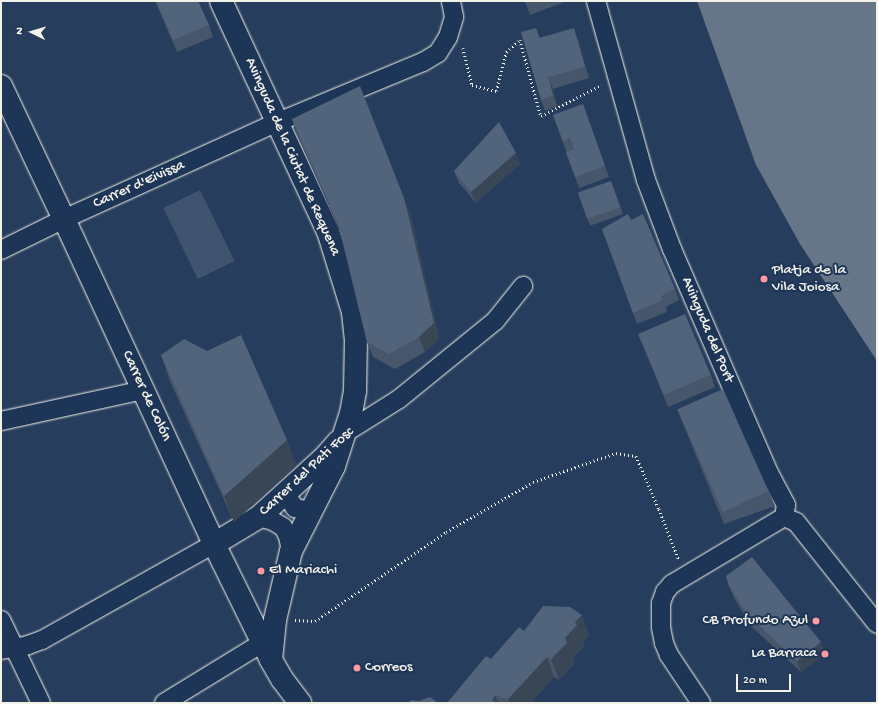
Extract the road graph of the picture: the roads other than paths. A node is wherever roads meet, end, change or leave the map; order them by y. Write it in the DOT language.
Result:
graph roads {
  1 [pos="221,1"];
  2 [pos="451,1"];
  3 [pos="596,1"];
  4 [pos="1,86"];
  5 [pos="278,122"];
  6 [pos="64,219"];
  7 [pos="1,250"];
  8 [pos="523,286"];
  9 [pos="143,390"];
  10 [pos="1,421"];
  11 [pos="345,433"];
  12 [pos="288,491"];
  13 [pos="313,508"];
  14 [pos="259,517"];
  15 [pos="784,517"];
  16 [pos="214,544"];
  17 [pos="291,551"];
  18 [pos="1,620"];
  19 [pos="877,624"];
  20 [pos="8,649"];
  21 [pos="267,651"];
  22 [pos="297,701"];
  23 [pos="41,703"];
  24 [pos="164,703"];
  25 [pos="701,703"];
  1 -- 5 [label="street, Avinguda de la Ciutat de Requena"];
  2 -- 5 [label="street, Carrer d'Eivissa"];
  3 -- 15 [label="street, Avinguda del Port"];
  4 -- 6 [label="street, Carrer de Colón"];
  5 -- 6 [label="street, Carrer d'Eivissa"];
  5 -- 11 [label="street, Avinguda de la Ciutat de Requena"];
  6 -- 7 [label="street, Carrer d'Eivissa"];
  6 -- 9 [label="street, Carrer de Colón"];
  8 -- 11 [label="street, Carrer del Pati Fosc"];
  9 -- 10 [label="street"];
  9 -- 16 [label="street, Carrer de Colón"];
  11 -- 12 [label="street, Carrer del Pati Fosc"];
  11 -- 13 [label="street, Avinguda de la Ciutat de Requena"];
  12 -- 13 [label="street"];
  12 -- 14 [label="street, Carrer del Pati Fosc"];
  13 -- 17 [label="street, Avinguda de la Ciutat de Requena"];
  14 -- 16 [label="street, Carrer del Pati Fosc"];
  14 -- 17 [label="street"];
  15 -- 19 [label="street"];
  15 -- 25 [label="street"];
  16 -- 20 [label="street, Carrer del Pati Fosc"];
  16 -- 21 [label="street, Carrer de Colón"];
  17 -- 21 [label="street, Avinguda de la Ciutat de Requena"];
  18 -- 20 [label="street"];
  20 -- 23 [label="street"];
  21 -- 22 [label="street, Carrer de Colón"];
  21 -- 24 [label="street"];
}
